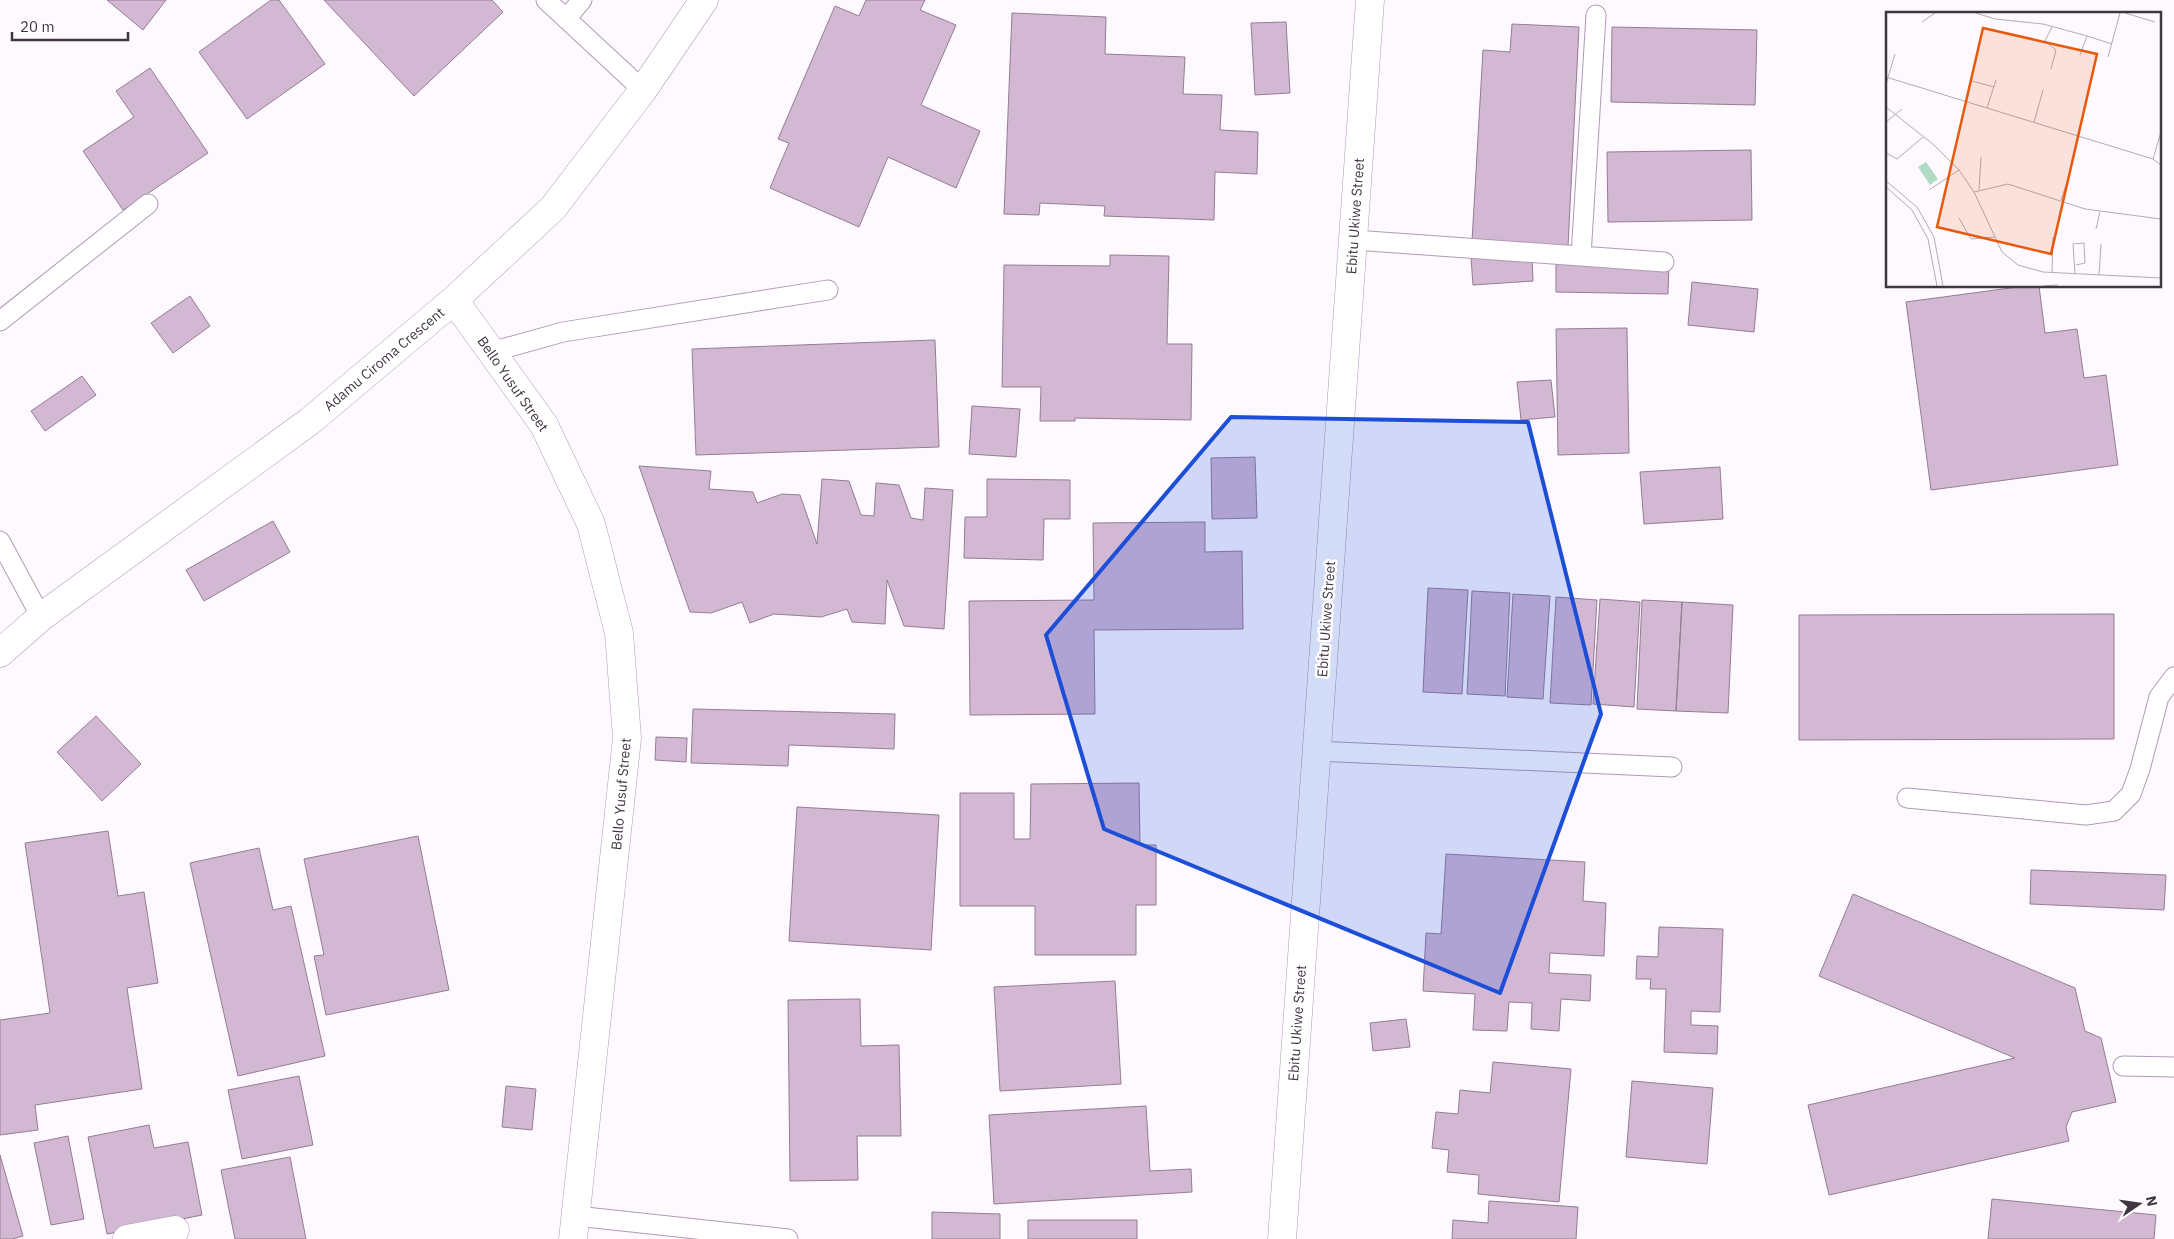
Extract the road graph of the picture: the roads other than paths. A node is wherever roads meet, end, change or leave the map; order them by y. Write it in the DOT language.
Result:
graph roads {
  1 [pos="546,0"];
  2 [pos="582,0"];
  3 [pos="704,0"];
  4 [pos="1370,0"];
  5 [pos="1596,15"];
  6 [pos="566,19"];
  7 [pos="643,90"];
  8 [pos="148,204"];
  9 [pos="1354,240"];
  10 [pos="1581,256"];
  11 [pos="1664,262"];
  12 [pos="828,290"];
  13 [pos="454,300"];
  14 [pos="0,321"];
  15 [pos="491,352"];
  16 [pos="0,540"];
  17 [pos="41,617"];
  18 [pos="0,653"];
  19 [pos="2174,677"];
  20 [pos="1316,751"];
  21 [pos="1672,766"];
  22 [pos="1907,798"];
  23 [pos="2123,1066"];
  24 [pos="2174,1067"];
  25 [pos="575,1228"];
  26 [pos="175,1230"];
  27 [pos="126,1239"];
  28 [pos="788,1239"];
  29 [pos="1282,1239"];
  1 -- 6 [label="lane"];
  2 -- 6 [label="lane"];
  3 -- 7 [label="street, Adamu Ciroma Crescent"];
  4 -- 9 [label="street, Ebitu Ukiwe Street"];
  5 -- 10 [label="lane"];
  6 -- 7 [label="lane"];
  7 -- 13 [label="street, Adamu Ciroma Crescent"];
  8 -- 14 [label="lane"];
  9 -- 10 [label="lane"];
  9 -- 20 [label="street, Ebitu Ukiwe Street"];
  10 -- 11 [label="lane"];
  12 -- 15 [label="lane"];
  13 -- 15 [label="street, Bello Yusuf Street"];
  13 -- 17 [label="street, Adamu Ciroma Crescent"];
  15 -- 25 [label="street, Bello Yusuf Street"];
  16 -- 17 [label="lane"];
  17 -- 18 [label="street, Adamu Ciroma Crescent"];
  19 -- 22 [label="lane"];
  20 -- 21 [label="lane"];
  20 -- 29 [label="street, Ebitu Ukiwe Street"];
  23 -- 24 [label="lane"];
  25 -- 28 [label="lane"];
  26 -- 27 [label="street"];
}
